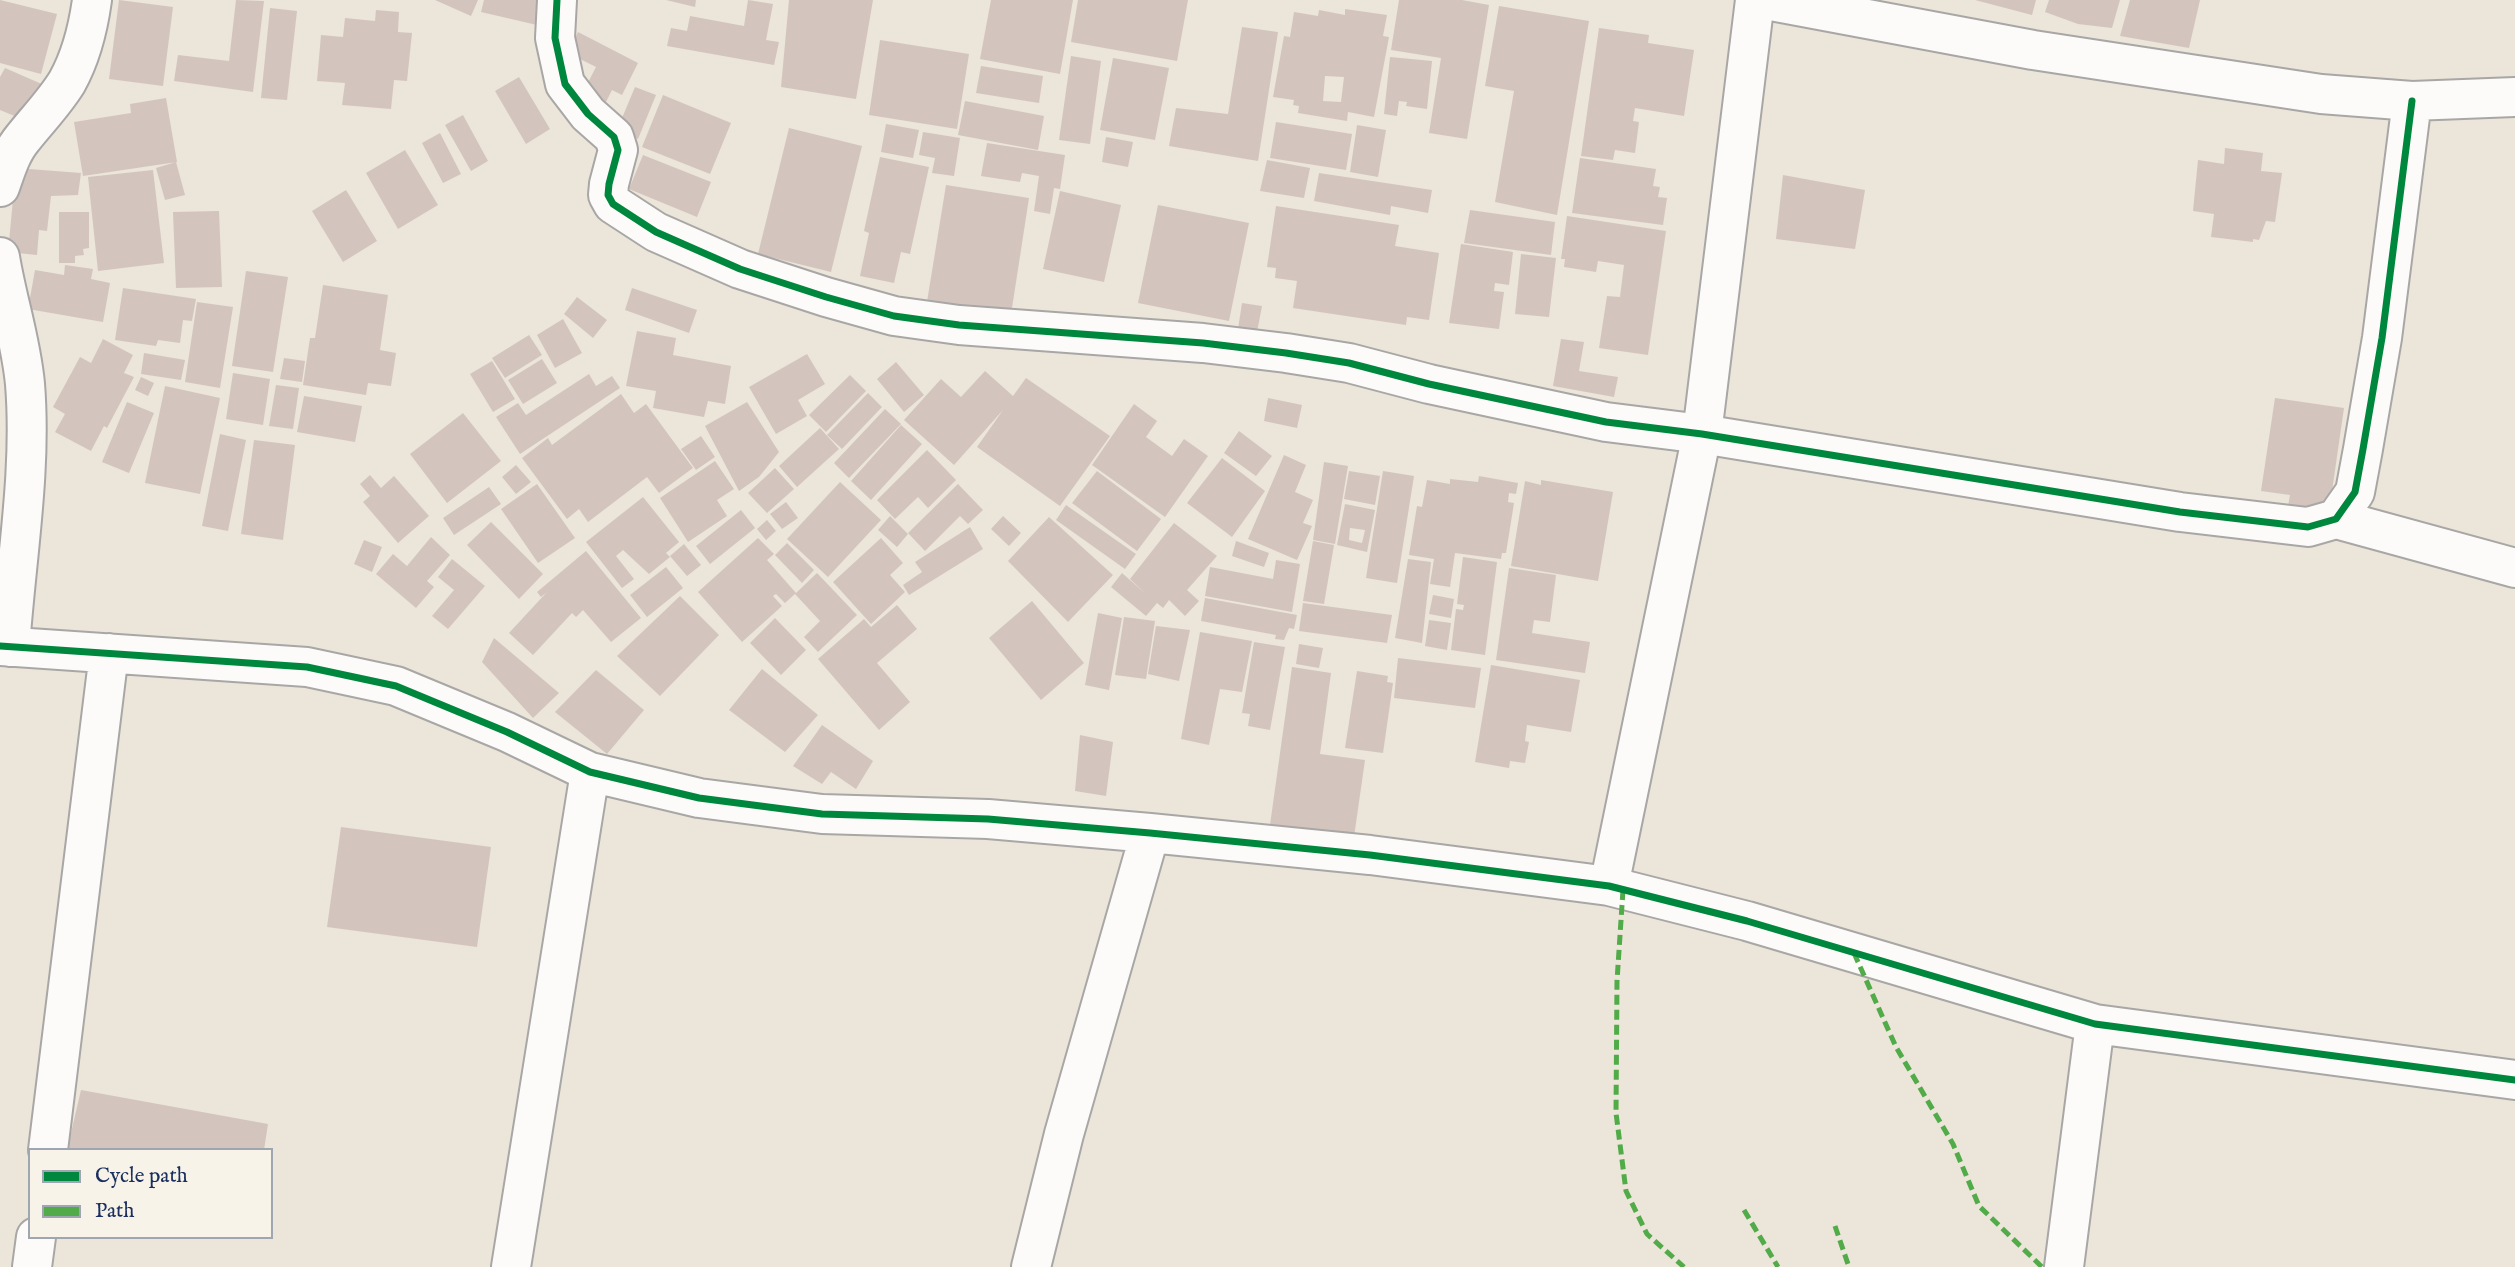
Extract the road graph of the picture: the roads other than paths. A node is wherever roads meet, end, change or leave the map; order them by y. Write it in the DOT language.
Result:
graph roads {
  1 [pos="92,0"];
  2 [pos="557,0"];
  3 [pos="1755,0"];
  4 [pos="1766,0"];
  5 [pos="2515,97"];
  6 [pos="2412,101"];
  7 [pos="0,187"];
  8 [pos="0,257"];
  9 [pos="1702,434"];
  10 [pos="2336,519"];
  11 [pos="2515,568"];
  12 [pos="5,646"];
  13 [pos="109,653"];
  14 [pos="590,772"];
  15 [pos="1150,833"];
  16 [pos="1609,886"];
  17 [pos="2095,1024"];
  18 [pos="2515,1080"];
  19 [pos="48,1148"];
  20 [pos="36,1239"];
  21 [pos="32,1267"];
  22 [pos="511,1267"];
  23 [pos="1031,1267"];
  24 [pos="2063,1267"];
  1 -- 7 [label="street"];
  2 -- 9 [label="street"];
  3 -- 9 [label="street"];
  4 -- 6 [label="street"];
  5 -- 6 [label="street"];
  6 -- 10 [label="street"];
  8 -- 12 [label="street"];
  9 -- 10 [label="street"];
  9 -- 16 [label="street"];
  10 -- 11 [label="street"];
  12 -- 13 [label="street"];
  13 -- 14 [label="street"];
  13 -- 19 [label="street"];
  14 -- 15 [label="street"];
  14 -- 22 [label="street"];
  15 -- 16 [label="street"];
  15 -- 23 [label="street"];
  16 -- 17 [label="street"];
  17 -- 18 [label="street"];
  17 -- 24 [label="street"];
  20 -- 21 [label="street"];
}
